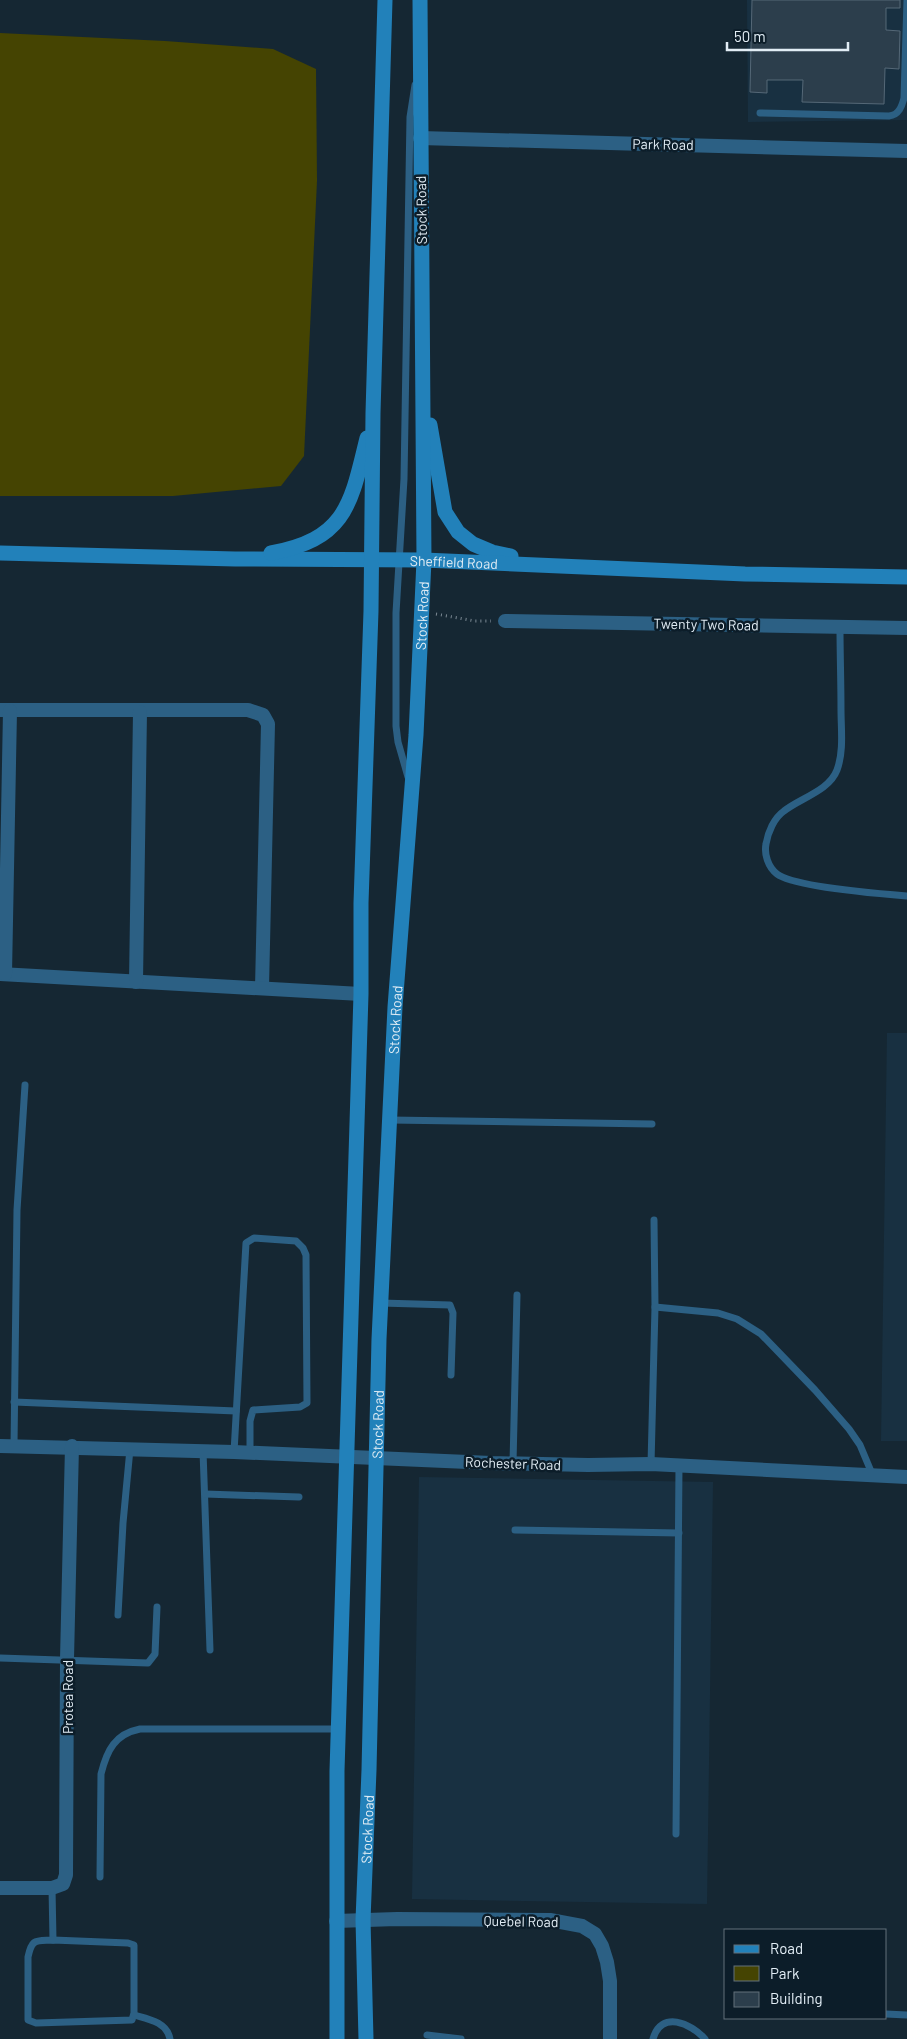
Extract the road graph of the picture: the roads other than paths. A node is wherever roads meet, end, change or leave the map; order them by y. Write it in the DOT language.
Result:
graph roads {
  1 [pos="385,0"];
  2 [pos="420,0"];
  3 [pos="907,0"];
  4 [pos="419,62"];
  5 [pos="760,113"];
  6 [pos="420,138"];
  7 [pos="907,151"];
  8 [pos="423,389"];
  9 [pos="373,413"];
  10 [pos="0,553"];
  11 [pos="235,559"];
  12 [pos="372,559"];
  13 [pos="400,559"];
  14 [pos="424,560"];
  15 [pos="555,565"];
  16 [pos="907,577"];
  17 [pos="505,621"];
  18 [pos="840,627"];
  19 [pos="907,628"];
  20 [pos="5,711"];
  21 [pos="140,712"];
  22 [pos="412,789"];
  23 [pos="907,896"];
  24 [pos="3,974"];
  25 [pos="136,982"];
  26 [pos="262,988"];
  27 [pos="360,994"];
  28 [pos="25,1084"];
  29 [pos="389,1120"];
  30 [pos="652,1124"];
  31 [pos="654,1220"];
  32 [pos="518,1295"];
  33 [pos="380,1303"];
  34 [pos="655,1307"];
  35 [pos="452,1375"];
  36 [pos="14,1402"];
  37 [pos="236,1411"];
  38 [pos="7,1446"];
  39 [pos="72,1446"];
  40 [pos="130,1448"];
  41 [pos="203,1451"];
  42 [pos="234,1452"];
  43 [pos="250,1453"];
  44 [pos="346,1457"];
  45 [pos="376,1459"];
  46 [pos="513,1463"];
  47 [pos="650,1464"];
  48 [pos="679,1466"];
  49 [pos="873,1476"];
  50 [pos="907,1477"];
  51 [pos="204,1494"];
  52 [pos="299,1497"];
  53 [pos="515,1530"];
  54 [pos="679,1534"];
  55 [pos="157,1607"];
  56 [pos="118,1615"];
  57 [pos="210,1650"];
  58 [pos="0,1658"];
  59 [pos="67,1659"];
  60 [pos="338,1729"];
  61 [pos="676,1834"];
  62 [pos="100,1877"];
  63 [pos="0,1888"];
  64 [pos="52,1888"];
  65 [pos="363,1920"];
  66 [pos="336,1921"];
  67 [pos="53,1940"];
  68 [pos="887,2014"];
  69 [pos="134,2015"];
  70 [pos="907,2015"];
  71 [pos="427,2035"];
  72 [pos="170,2039"];
  73 [pos="337,2039"];
  74 [pos="366,2039"];
  75 [pos="461,2039"];
  76 [pos="610,2039"];
  77 [pos="653,2039"];
  78 [pos="705,2039"];
  1 -- 9 [label="main road, Stock Road"];
  2 -- 4 [label="main road, Stock Road"];
  3 -- 5 [label="lane"];
  4 -- 6 [label="main road, Stock Road"];
  4 -- 13 [label="lane"];
  6 -- 7 [label="street, Park Road"];
  6 -- 8 [label="main road, Stock Road"];
  8 -- 14 [label="main road, Stock Road"];
  8 -- 15 [label="main road"];
  9 -- 11 [label="main road"];
  9 -- 12 [label="main road, Stock Road"];
  10 -- 11 [label="main road, Sheffield Road"];
  11 -- 12 [label="main road, Sheffield Road"];
  12 -- 13 [label="main road, Sheffield Road"];
  12 -- 27 [label="main road, Stock Road"];
  13 -- 14 [label="main road, Sheffield Road"];
  13 -- 22 [label="lane"];
  14 -- 15 [label="main road, Sheffield Road"];
  14 -- 22 [label="main road, Stock Road"];
  15 -- 16 [label="main road, Sheffield Road"];
  17 -- 18 [label="street, Twenty Two Road"];
  18 -- 19 [label="street, Twenty Two Road"];
  18 -- 23 [label="lane"];
  20 -- 21 [label="street"];
  20 -- 24 [label="street"];
  21 -- 25 [label="street"];
  21 -- 26 [label="street"];
  22 -- 29 [label="main road, Stock Road"];
  24 -- 25 [label="street"];
  25 -- 26 [label="street"];
  26 -- 27 [label="street"];
  27 -- 44 [label="main road, Stock Road"];
  28 -- 36 [label="lane"];
  29 -- 30 [label="lane"];
  29 -- 33 [label="main road, Stock Road"];
  31 -- 34 [label="lane"];
  32 -- 46 [label="lane"];
  33 -- 35 [label="lane"];
  33 -- 45 [label="main road, Stock Road"];
  34 -- 47 [label="lane"];
  34 -- 49 [label="lane"];
  36 -- 37 [label="lane"];
  36 -- 38 [label="lane"];
  37 -- 42 [label="lane"];
  37 -- 43 [label="lane"];
  38 -- 39 [label="street"];
  39 -- 40 [label="street"];
  39 -- 59 [label="street, Protea Road"];
  40 -- 41 [label="street"];
  40 -- 56 [label="lane"];
  41 -- 42 [label="street"];
  41 -- 51 [label="lane"];
  42 -- 43 [label="street"];
  43 -- 44 [label="street"];
  44 -- 45 [label="street, Rochester Road"];
  44 -- 60 [label="main road, Stock Road"];
  45 -- 46 [label="street, Rochester Road"];
  45 -- 65 [label="main road, Stock Road"];
  46 -- 47 [label="street, Rochester Road"];
  47 -- 48 [label="street, Rochester Road"];
  48 -- 49 [label="street, Rochester Road"];
  48 -- 54 [label="lane"];
  49 -- 50 [label="street, Rochester Road"];
  51 -- 52 [label="lane"];
  51 -- 57 [label="lane"];
  53 -- 54 [label="lane"];
  54 -- 61 [label="lane"];
  55 -- 59 [label="lane"];
  58 -- 59 [label="lane"];
  59 -- 64 [label="street, Protea Road"];
  60 -- 62 [label="lane"];
  60 -- 66 [label="main road, Stock Road"];
  63 -- 64 [label="street"];
  64 -- 67 [label="lane"];
  65 -- 66 [label="street, Quebel Road"];
  65 -- 74 [label="main road, Stock Road"];
  65 -- 76 [label="street, Quebel Road"];
  66 -- 73 [label="main road, Stock Road"];
  67 -- 69 [label="lane"];
  67 -- 69 [label="lane"];
  68 -- 70 [label="lane"];
  69 -- 72 [label="lane"];
  71 -- 75 [label="lane"];
  77 -- 78 [label="lane"];
}
